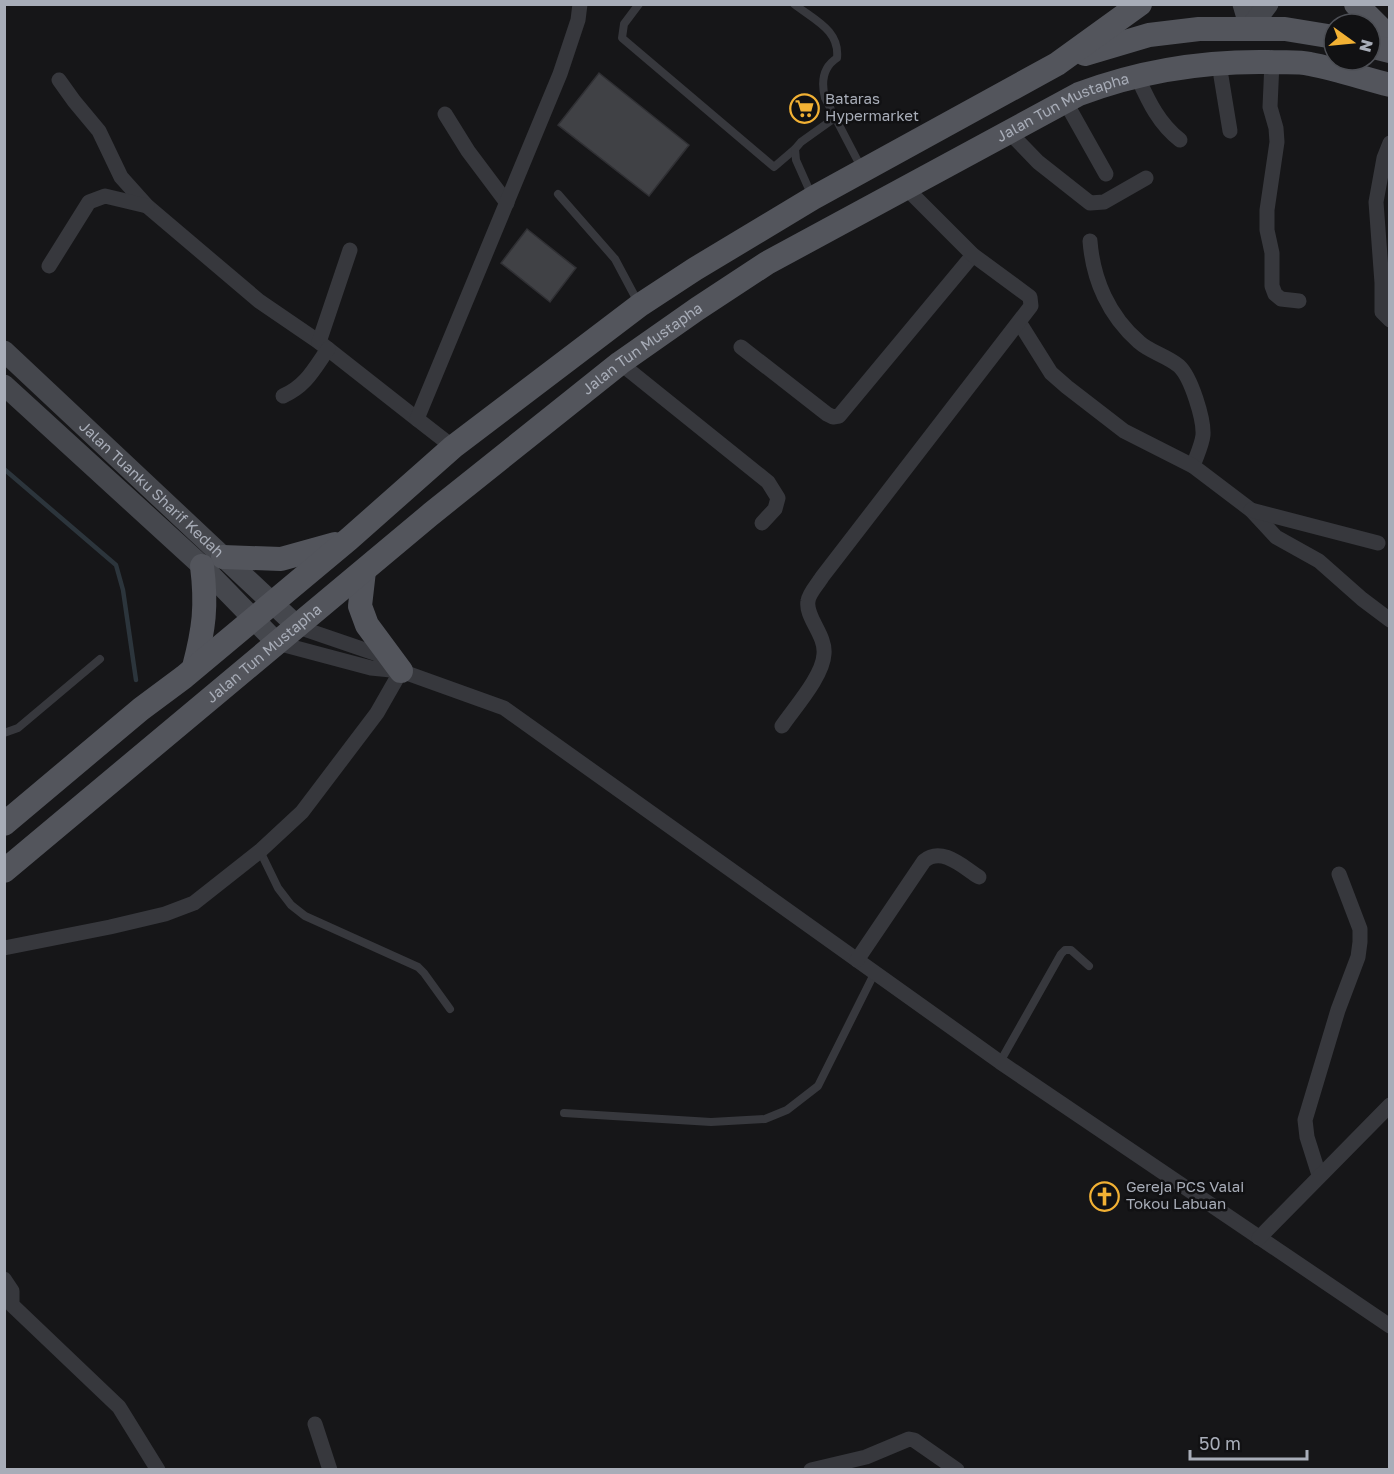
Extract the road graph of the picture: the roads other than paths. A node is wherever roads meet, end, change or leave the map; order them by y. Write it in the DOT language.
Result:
graph roads {
  1 [pos="580,4"];
  2 [pos="639,4"];
  3 [pos="794,4"];
  4 [pos="1140,4"];
  5 [pos="1243,4"];
  6 [pos="1268,4"];
  7 [pos="1356,4"];
  8 [pos="1250,28"];
  9 [pos="1322,35"];
  10 [pos="1389,38"];
  11 [pos="1272,62"];
  12 [pos="1307,63"];
  13 [pos="1057,64"];
  14 [pos="1209,65"];
  15 [pos="1137,76"];
  16 [pos="59,80"];
  17 [pos="1389,86"];
  18 [pos="1065,101"];
  19 [pos="445,114"];
  20 [pos="836,117"];
  21 [pos="1008,131"];
  22 [pos="1230,131"];
  23 [pos="1179,140"];
  24 [pos="1389,143"];
  25 [pos="795,149"];
  26 [pos="862,169"];
  27 [pos="1106,174"];
  28 [pos="1146,178"];
  29 [pos="906,188"];
  30 [pos="558,194"];
  31 [pos="813,198"];
  32 [pos="507,203"];
  33 [pos="147,206"];
  34 [pos="1090,241"];
  35 [pos="350,250"];
  36 [pos="973,255"];
  37 [pos="49,266"];
  38 [pos="1299,301"];
  39 [pos="640,305"];
  40 [pos="1389,320"];
  41 [pos="1019,322"];
  42 [pos="323,346"];
  43 [pos="741,347"];
  44 [pos="4,351"];
  45 [pos="620,363"];
  46 [pos="4,385"];
  47 [pos="283,396"];
  48 [pos="417,419"];
  49 [pos="453,447"];
  50 [pos="1193,466"];
  51 [pos="1251,510"];
  52 [pos="762,523"];
  53 [pos="349,539"];
  54 [pos="1378,543"];
  55 [pos="212,561"];
  56 [pos="364,571"];
  57 [pos="271,602"];
  58 [pos="252,619"];
  59 [pos="1389,620"];
  60 [pos="298,627"];
  61 [pos="278,643"];
  62 [pos="100,659"];
  63 [pos="401,670"];
  64 [pos="189,672"];
  65 [pos="782,726"];
  66 [pos="4,733"];
  67 [pos="4,824"];
  68 [pos="260,851"];
  69 [pos="4,871"];
  70 [pos="1339,874"];
  71 [pos="979,877"];
  72 [pos="4,948"];
  73 [pos="857,960"];
  74 [pos="1089,966"];
  75 [pos="875,972"];
  76 [pos="450,1009"];
  77 [pos="999,1062"];
  78 [pos="1389,1105"];
  79 [pos="564,1113"];
  80 [pos="1318,1176"];
  81 [pos="1259,1238"];
  82 [pos="4,1279"];
  83 [pos="8,1308"];
  84 [pos="1389,1326"];
  85 [pos="315,1424"];
  86 [pos="158,1470"];
  87 [pos="330,1470"];
  88 [pos="811,1470"];
  89 [pos="957,1470"];
  1 -- 32 [label="street"];
  2 -- 25 [label="lane"];
  3 -- 20 [label="lane"];
  4 -- 13 [label="main road"];
  5 -- 8 [label="main road"];
  6 -- 8 [label="main road"];
  7 -- 10 [label="main road"];
  8 -- 9 [label="main road"];
  8 -- 12 [label="main road"];
  8 -- 13 [label="main road"];
  8 -- 14 [label="main road"];
  11 -- 12 [label="main road, Jalan Tun Mustapha"];
  11 -- 14 [label="main road, Jalan Tun Mustapha"];
  11 -- 38 [label="street"];
  12 -- 17 [label="main road, Jalan Tun Mustapha"];
  13 -- 26 [label="main road"];
  14 -- 15 [label="main road, Jalan Tun Mustapha"];
  14 -- 22 [label="street"];
  15 -- 18 [label="main road, Jalan Tun Mustapha"];
  15 -- 23 [label="street"];
  16 -- 33 [label="street"];
  18 -- 21 [label="main road, Jalan Tun Mustapha"];
  18 -- 27 [label="street"];
  19 -- 32 [label="street"];
  20 -- 25 [label="lane"];
  20 -- 26 [label="lane"];
  21 -- 28 [label="street"];
  21 -- 29 [label="main road, Jalan Tun Mustapha"];
  24 -- 40 [label="street"];
  25 -- 31 [label="lane"];
  26 -- 31 [label="main road"];
  29 -- 36 [label="street"];
  29 -- 45 [label="main road, Jalan Tun Mustapha"];
  30 -- 39 [label="lane"];
  31 -- 39 [label="main road"];
  32 -- 48 [label="street"];
  33 -- 37 [label="street"];
  33 -- 42 [label="street"];
  34 -- 50 [label="street"];
  35 -- 42 [label="street"];
  36 -- 41 [label="street"];
  36 -- 43 [label="street"];
  39 -- 49 [label="main road"];
  41 -- 50 [label="street"];
  41 -- 65 [label="street"];
  42 -- 47 [label="street"];
  42 -- 48 [label="street"];
  44 -- 55 [label="main road, Jalan Tuanku Sharif Kedah"];
  45 -- 52 [label="street"];
  45 -- 56 [label="main road, Jalan Tun Mustapha"];
  46 -- 55 [label="main road, Jalan Tuanku Sharif Kedah"];
  48 -- 49 [label="street"];
  49 -- 53 [label="main road"];
  50 -- 51 [label="street"];
  51 -- 54 [label="street"];
  51 -- 59 [label="street"];
  53 -- 55 [label="main road"];
  53 -- 57 [label="main road"];
  55 -- 57 [label="main road, Jalan Tuanku Sharif Kedah"];
  55 -- 58 [label="main road, Jalan Tuanku Sharif Kedah"];
  55 -- 64 [label="main road"];
  56 -- 60 [label="main road, Jalan Tun Mustapha"];
  56 -- 63 [label="main road"];
  57 -- 58 [label="main road"];
  57 -- 60 [label="main road, Jalan Tuanku Sharif Kedah"];
  58 -- 61 [label="main road, Jalan Tuanku Sharif Kedah"];
  58 -- 64 [label="main road"];
  60 -- 61 [label="main road, Jalan Tun Mustapha"];
  60 -- 63 [label="street"];
  61 -- 63 [label="street"];
  61 -- 69 [label="main road, Jalan Tun Mustapha"];
  62 -- 66 [label="lane"];
  63 -- 68 [label="street"];
  63 -- 73 [label="street"];
  64 -- 67 [label="main road"];
  68 -- 72 [label="street"];
  68 -- 76 [label="lane"];
  70 -- 80 [label="street"];
  71 -- 73 [label="street"];
  73 -- 75 [label="street"];
  74 -- 77 [label="lane"];
  75 -- 77 [label="street"];
  75 -- 79 [label="lane"];
  77 -- 81 [label="street"];
  78 -- 80 [label="street"];
  80 -- 81 [label="street"];
  81 -- 84 [label="street"];
  82 -- 83 [label="street"];
  83 -- 86 [label="street"];
  85 -- 87 [label="street"];
  88 -- 89 [label="street"];
}
